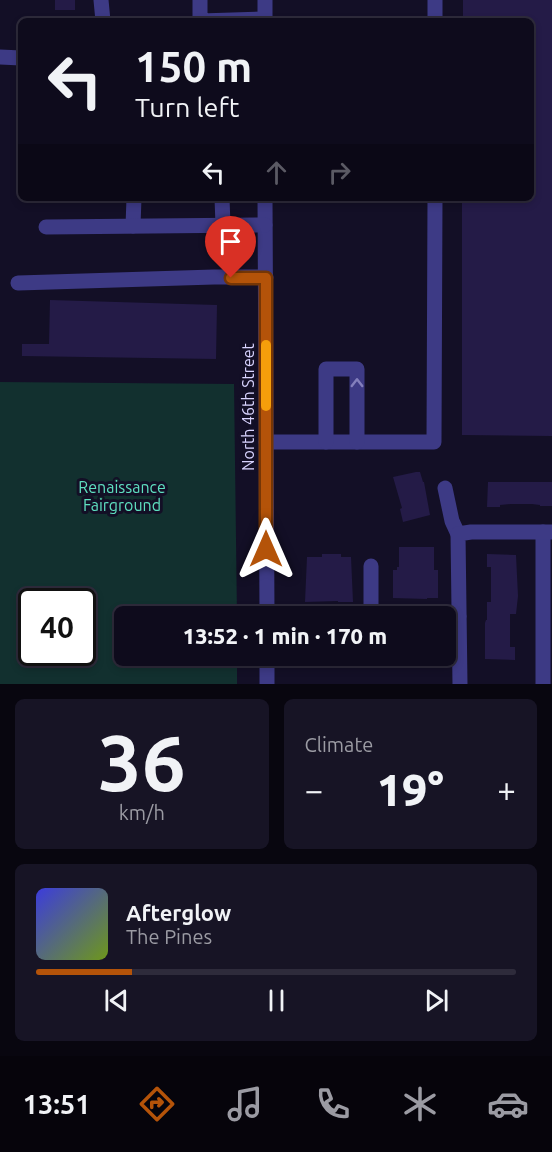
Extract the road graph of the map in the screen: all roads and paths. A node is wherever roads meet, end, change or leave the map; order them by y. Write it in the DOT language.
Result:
graph roads {
  1 [pos="102,0"];
  2 [pos="200,0"];
  3 [pos="265,0"];
  4 [pos="435,0"];
  5 [pos="103,18"];
  6 [pos="200,18"];
  7 [pos="265,18"];
  8 [pos="435,18"];
  9 [pos="0,57"];
  10 [pos="18,58"];
  11 [pos="134,201"];
  12 [pos="222,201"];
  13 [pos="265,201"];
  14 [pos="435,201"];
  15 [pos="224,225"];
  16 [pos="265,225"];
  17 [pos="133,226"];
  18 [pos="46,227"];
  19 [pos="266,278"];
  20 [pos="18,283"];
  21 [pos="266,442"];
  22 [pos="326,442"];
  23 [pos="357,442"];
  24 [pos="445,488"];
  25 [pos="547,532"];
  26 [pos="458,534"];
  27 [pos="371,566"];
  28 [pos="267,606"];
  29 [pos="371,606"];
  30 [pos="456,606"];
  31 [pos="456,638"];
  32 [pos="267,666"];
  33 [pos="267,684"];
  34 [pos="460,684"];
  35 [pos="543,684"];
  1 -- 5 [label="street"];
  2 -- 6 [label="street"];
  3 -- 7 [label="street"];
  4 -- 8 [label="street"];
  9 -- 10 [label="street"];
  11 -- 17 [label="street"];
  12 -- 15 [label="street"];
  13 -- 16 [label="street, North 46th Street"];
  14 -- 23 [label="street"];
  15 -- 16 [label="street"];
  15 -- 17 [label="street"];
  16 -- 19 [label="street, North 46th Street"];
  17 -- 18 [label="street"];
  19 -- 20 [label="street"];
  19 -- 21 [label="street, North 46th Street"];
  21 -- 22 [label="street"];
  21 -- 28 [label="street, North 46th Street"];
  22 -- 23 [label="street"];
  23 -- 22 [label="street, one-way"];
  24 -- 26 [label="street"];
  25 -- 26 [label="street"];
  25 -- 35 [label="street"];
  26 -- 30 [label="street"];
  27 -- 29 [label="street"];
  31 -- 34 [label="street"];
  32 -- 33 [label="street"];
}
